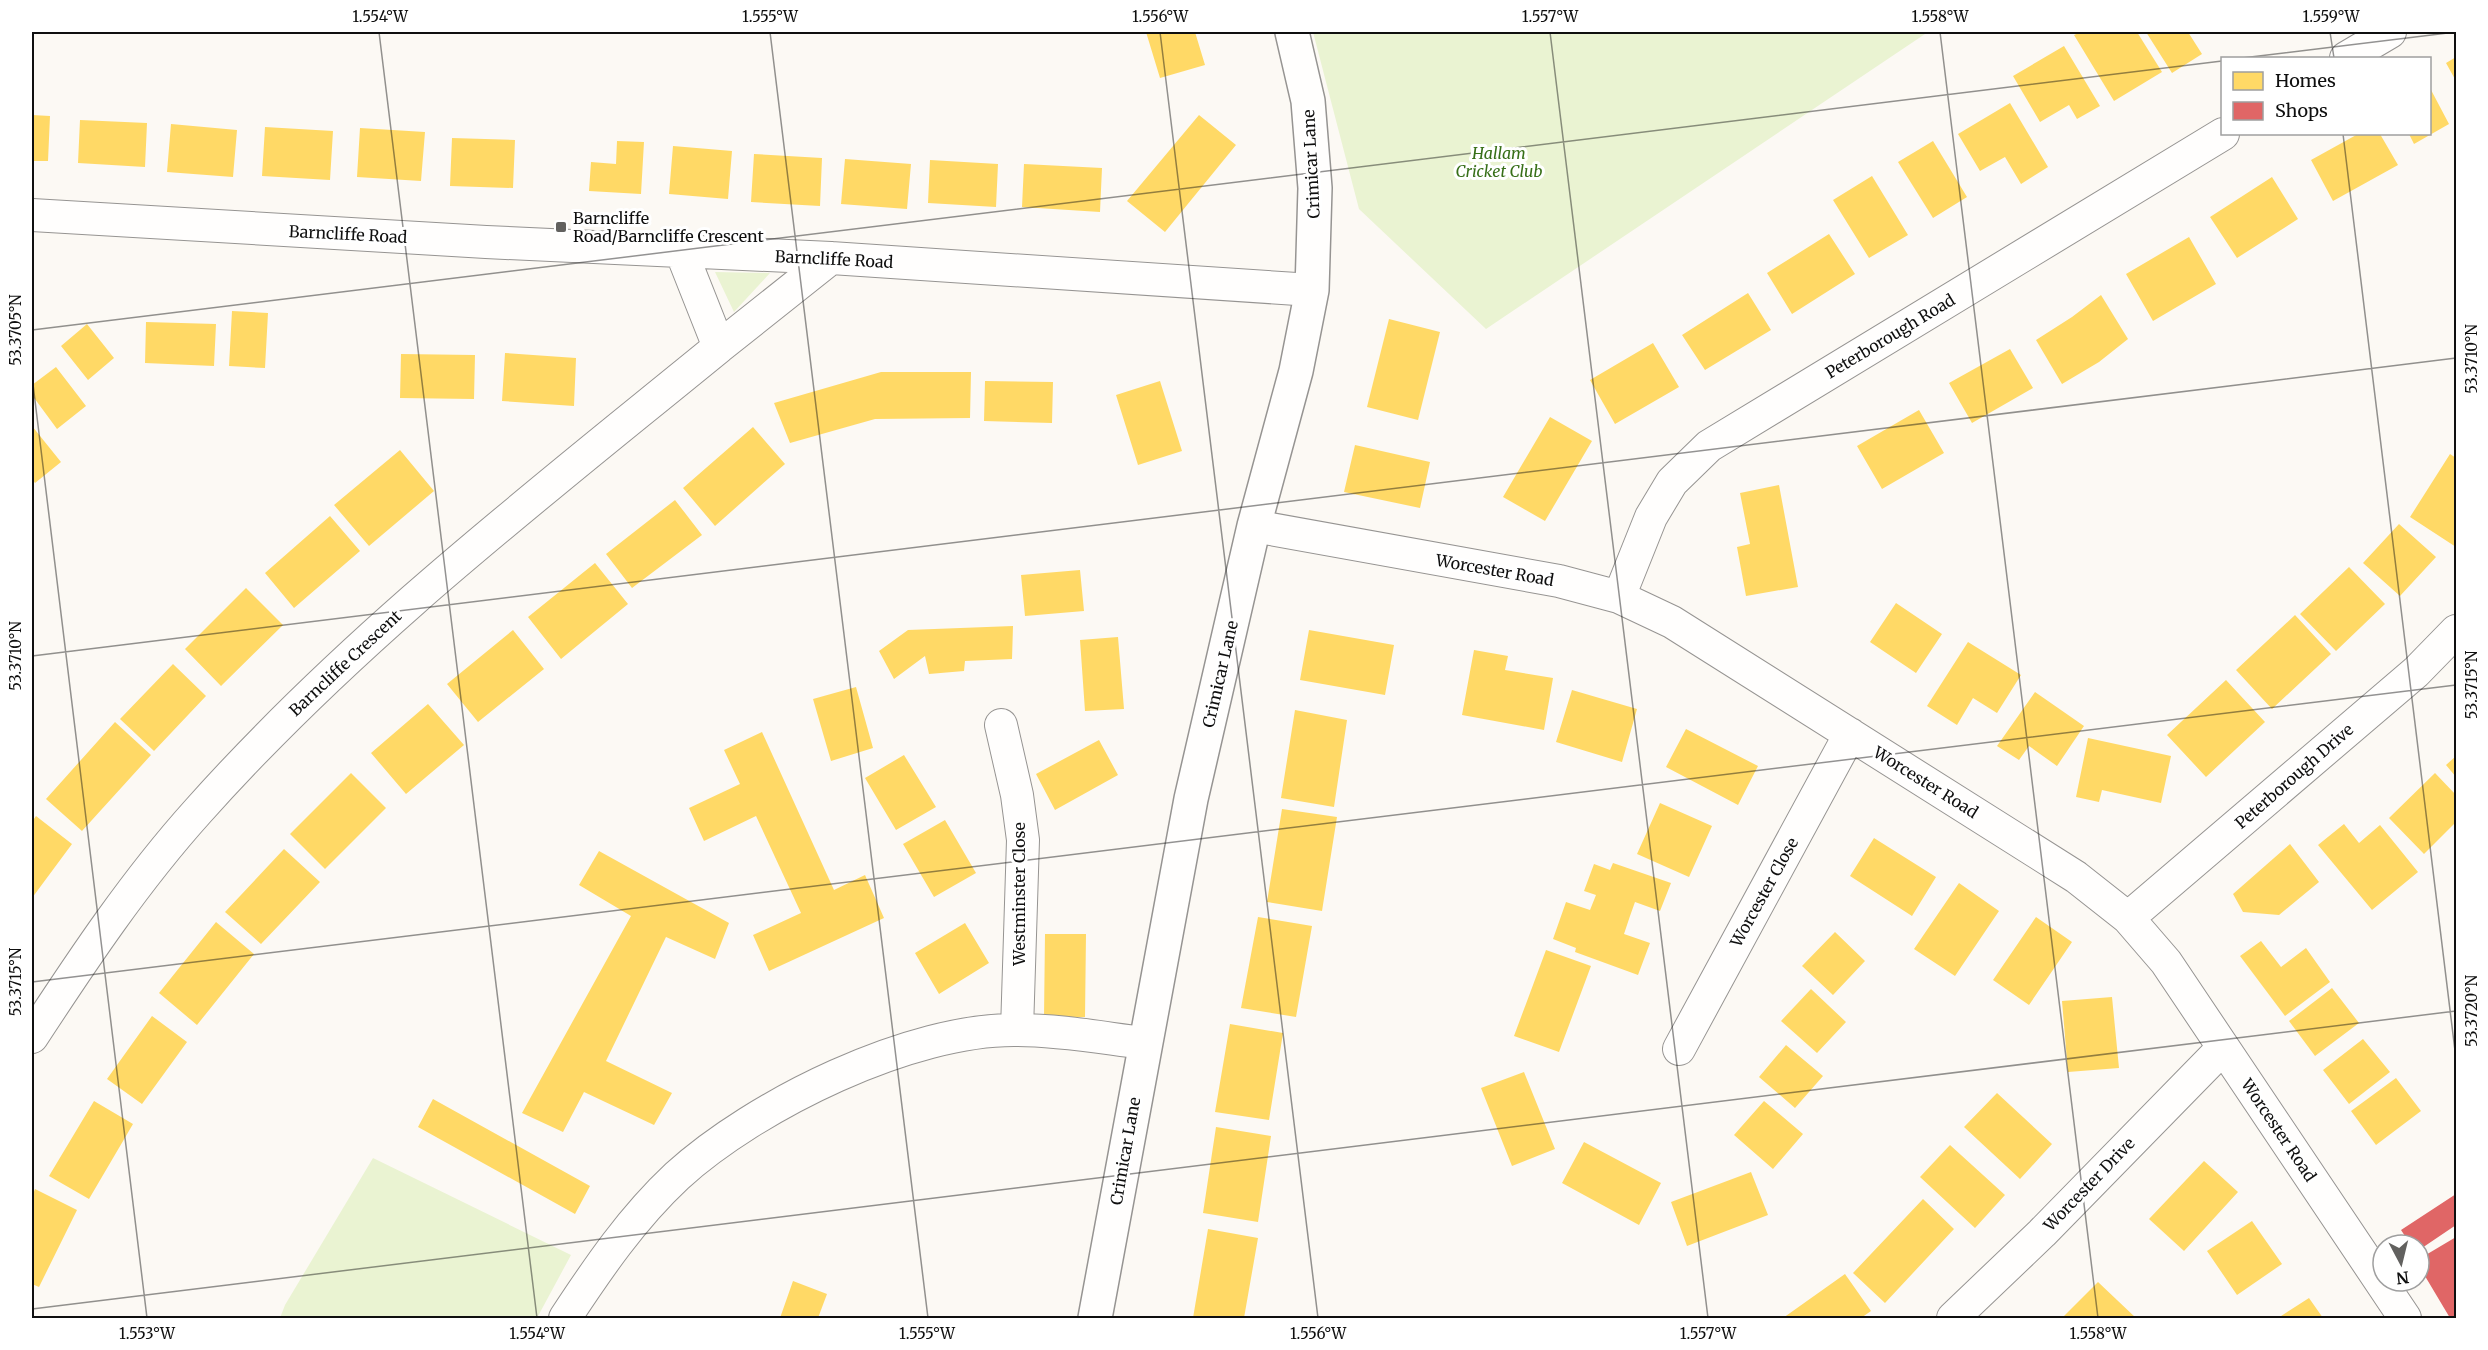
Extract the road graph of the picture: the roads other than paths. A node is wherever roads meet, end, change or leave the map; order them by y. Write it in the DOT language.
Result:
graph roads {
  1 [pos="1292,32"];
  2 [pos="2390,32"];
  3 [pos="2348,57"];
  4 [pos="2221,135"];
  5 [pos="32,215"];
  6 [pos="681,251"];
  7 [pos="831,258"];
  8 [pos="1312,290"];
  9 [pos="719,347"];
  10 [pos="1254,526"];
  11 [pos="1619,597"];
  12 [pos="2457,631"];
  13 [pos="1001,725"];
  14 [pos="1850,734"];
  15 [pos="2128,918"];
  16 [pos="1017,1030"];
  17 [pos="32,1037"];
  18 [pos="1144,1043"];
  19 [pos="2223,1048"];
  20 [pos="1679,1049"];
  21 [pos="565,1318"];
  22 [pos="1095,1318"];
  23 [pos="1953,1318"];
  24 [pos="2405,1318"];
  1 -- 8 [label="street, Crimicar Lane"];
  2 -- 3 [label="street"];
  4 -- 11 [label="street, Peterborough Road"];
  5 -- 6 [label="street, Barncliffe Road"];
  6 -- 7 [label="street, Barncliffe Road"];
  6 -- 9 [label="street"];
  7 -- 8 [label="street, Barncliffe Road"];
  7 -- 9 [label="street, Barncliffe Crescent"];
  8 -- 10 [label="street, Crimicar Lane"];
  9 -- 17 [label="street, Barncliffe Crescent"];
  10 -- 11 [label="street, Worcester Road"];
  10 -- 18 [label="street, Crimicar Lane"];
  11 -- 14 [label="street, Worcester Road"];
  12 -- 15 [label="street, Peterborough Drive"];
  13 -- 16 [label="street, Westminster Close"];
  14 -- 15 [label="street, Worcester Road"];
  14 -- 20 [label="street, Worcester Close"];
  15 -- 19 [label="street, Worcester Road"];
  16 -- 18 [label="street"];
  16 -- 21 [label="street"];
  18 -- 22 [label="street, Crimicar Lane"];
  19 -- 23 [label="street, Worcester Drive"];
  19 -- 24 [label="street, Worcester Road"];
}
